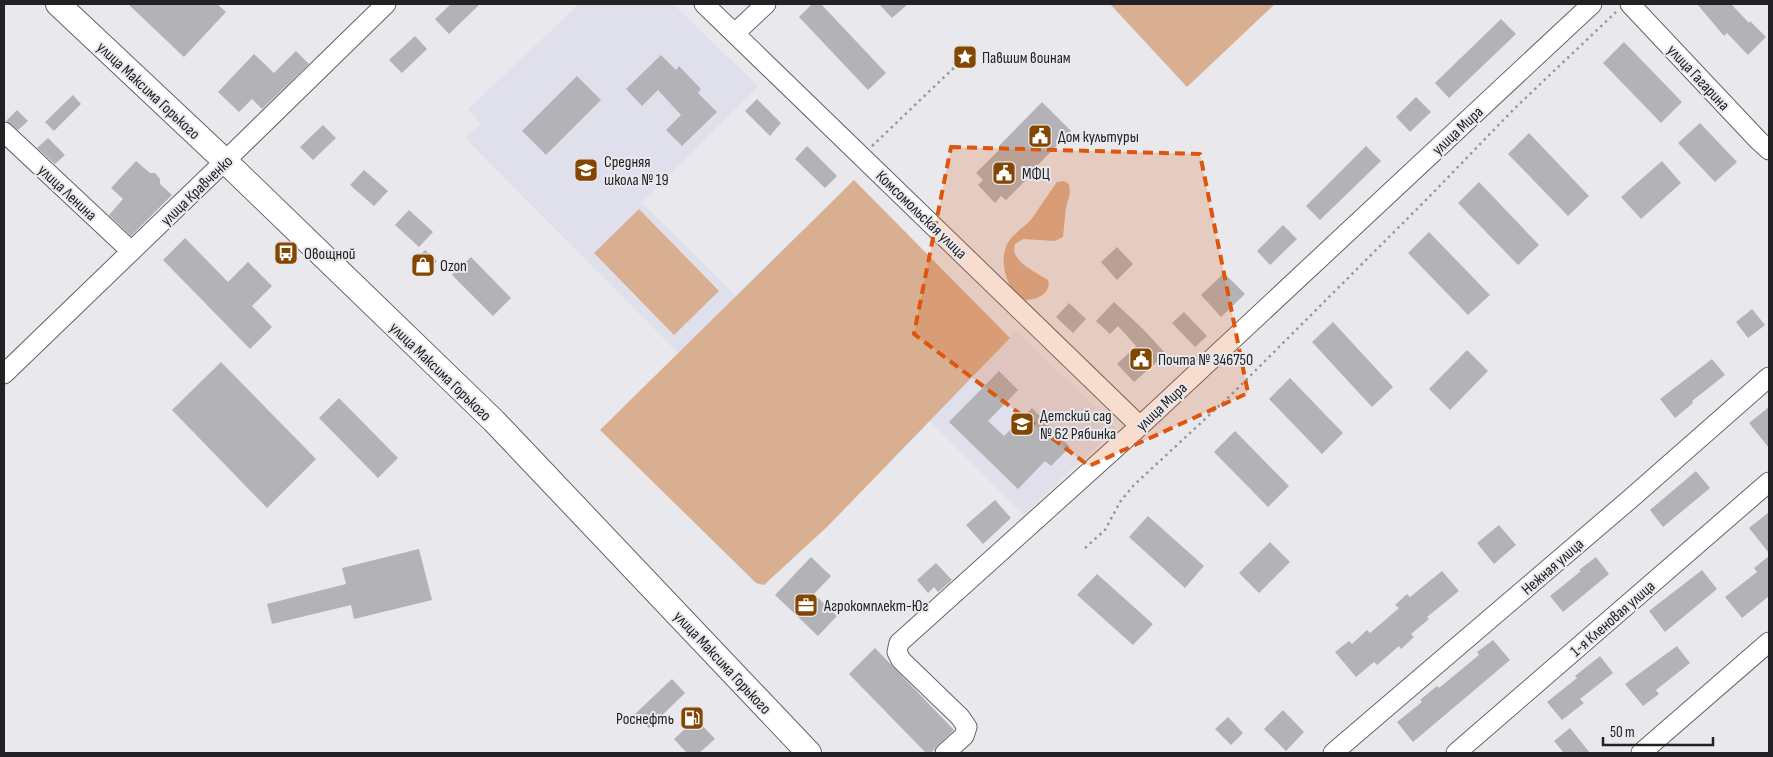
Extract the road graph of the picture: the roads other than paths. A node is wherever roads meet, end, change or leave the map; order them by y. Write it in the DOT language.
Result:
graph roads {
  1 [pos="58,4"];
  2 [pos="386,4"];
  3 [pos="704,4"];
  4 [pos="766,4"];
  5 [pos="1592,4"];
  6 [pos="1624,7"];
  7 [pos="736,33"];
  8 [pos="4,132"];
  9 [pos="1769,150"];
  10 [pos="226,161"];
  11 [pos="132,251"];
  12 [pos="4,374"];
  13 [pos="1769,377"];
  14 [pos="1140,426"];
  15 [pos="1769,482"];
  16 [pos="1769,642"];
  17 [pos="809,753"];
  18 [pos="945,753"];
  19 [pos="1333,753"];
  20 [pos="1456,753"];
  21 [pos="1641,753"];
  1 -- 10 [label="main road, улица Максима Горького"];
  2 -- 10 [label="street, улица Кравченко"];
  3 -- 7 [label="street, Комсомольская улица"];
  4 -- 7 [label="street"];
  5 -- 14 [label="street, улица Мира"];
  6 -- 9 [label="street, улица Гагарина"];
  7 -- 14 [label="street, Комсомольская улица"];
  8 -- 11 [label="street, улица Ленина"];
  10 -- 11 [label="street, улица Кравченко"];
  10 -- 17 [label="main road, улица Максима Горького"];
  11 -- 12 [label="street, улица Кравченко"];
  13 -- 19 [label="street, Нежная улица"];
  14 -- 18 [label="street, улица Мира"];
  15 -- 20 [label="street, 1-я Кленовая улица"];
  16 -- 21 [label="street"];
}
